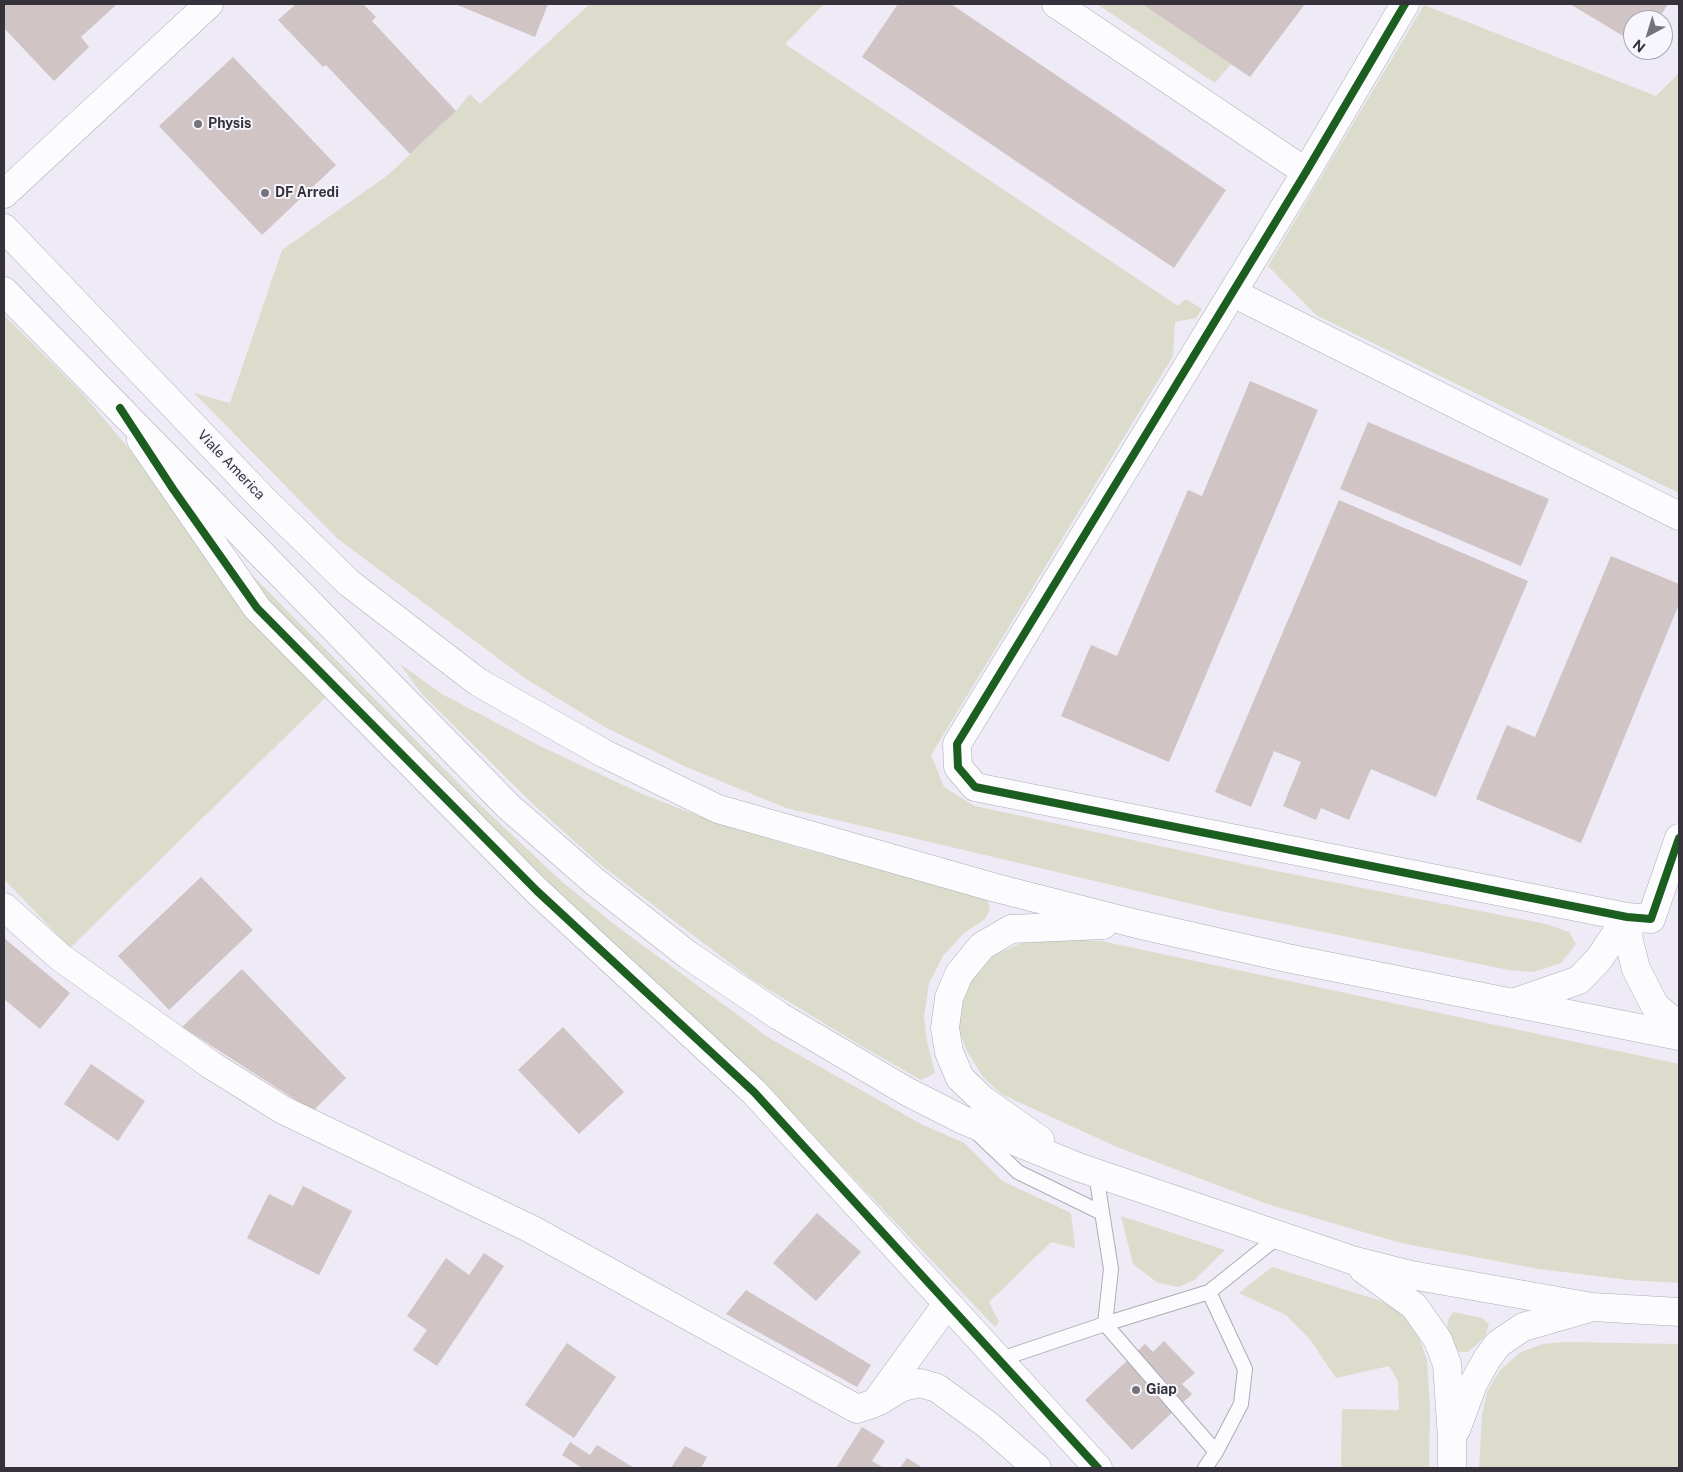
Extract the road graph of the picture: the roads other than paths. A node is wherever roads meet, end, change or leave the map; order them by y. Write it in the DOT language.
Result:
graph roads {
  1 [pos="209,4"];
  2 [pos="1056,4"];
  3 [pos="1405,4"];
  4 [pos="1306,172"];
  5 [pos="4,194"];
  6 [pos="4,228"];
  7 [pos="4,291"];
  8 [pos="1233,293"];
  9 [pos="120,408"];
  10 [pos="1679,516"];
  11 [pos="1679,838"];
  12 [pos="4,906"];
  13 [pos="1627,917"];
  14 [pos="1137,924"];
  15 [pos="1514,1003"];
  16 [pos="1679,1026"];
  17 [pos="1679,1036"];
  18 [pos="963,1120"];
  19 [pos="1087,1170"];
  20 [pos="1102,1213"];
  21 [pos="1279,1236"];
  22 [pos="1352,1260"];
  23 [pos="1209,1292"];
  24 [pos="947,1304"];
  25 [pos="1592,1307"];
  26 [pos="1679,1312"];
  27 [pos="1105,1324"];
  28 [pos="998,1360"];
  29 [pos="876,1403"];
  30 [pos="1452,1438"];
  31 [pos="1216,1452"];
  32 [pos="1037,1468"];
  33 [pos="1098,1468"];
  34 [pos="1205,1468"];
  35 [pos="1452,1468"];
  1 -- 5 [label="street"];
  2 -- 4 [label="street"];
  3 -- 4 [label="street"];
  4 -- 8 [label="street"];
  6 -- 14 [label="street, Viale America"];
  7 -- 9 [label="street"];
  8 -- 10 [label="street"];
  8 -- 13 [label="street"];
  9 -- 18 [label="street"];
  9 -- 24 [label="street"];
  11 -- 13 [label="street"];
  12 -- 29 [label="street"];
  13 -- 15 [label="street"];
  13 -- 16 [label="street"];
  14 -- 15 [label="street"];
  14 -- 19 [label="street"];
  15 -- 17 [label="street"];
  18 -- 19 [label="street"];
  18 -- 20 [label="lane"];
  19 -- 20 [label="lane"];
  19 -- 21 [label="street"];
  20 -- 27 [label="lane"];
  21 -- 22 [label="street"];
  21 -- 23 [label="lane"];
  22 -- 25 [label="street"];
  22 -- 30 [label="street"];
  23 -- 27 [label="lane"];
  23 -- 31 [label="lane"];
  24 -- 28 [label="street"];
  24 -- 29 [label="street"];
  25 -- 26 [label="street"];
  25 -- 30 [label="street"];
  27 -- 28 [label="lane"];
  27 -- 31 [label="lane"];
  28 -- 33 [label="street"];
  29 -- 32 [label="street"];
  30 -- 35 [label="street"];
  31 -- 34 [label="lane"];
}
